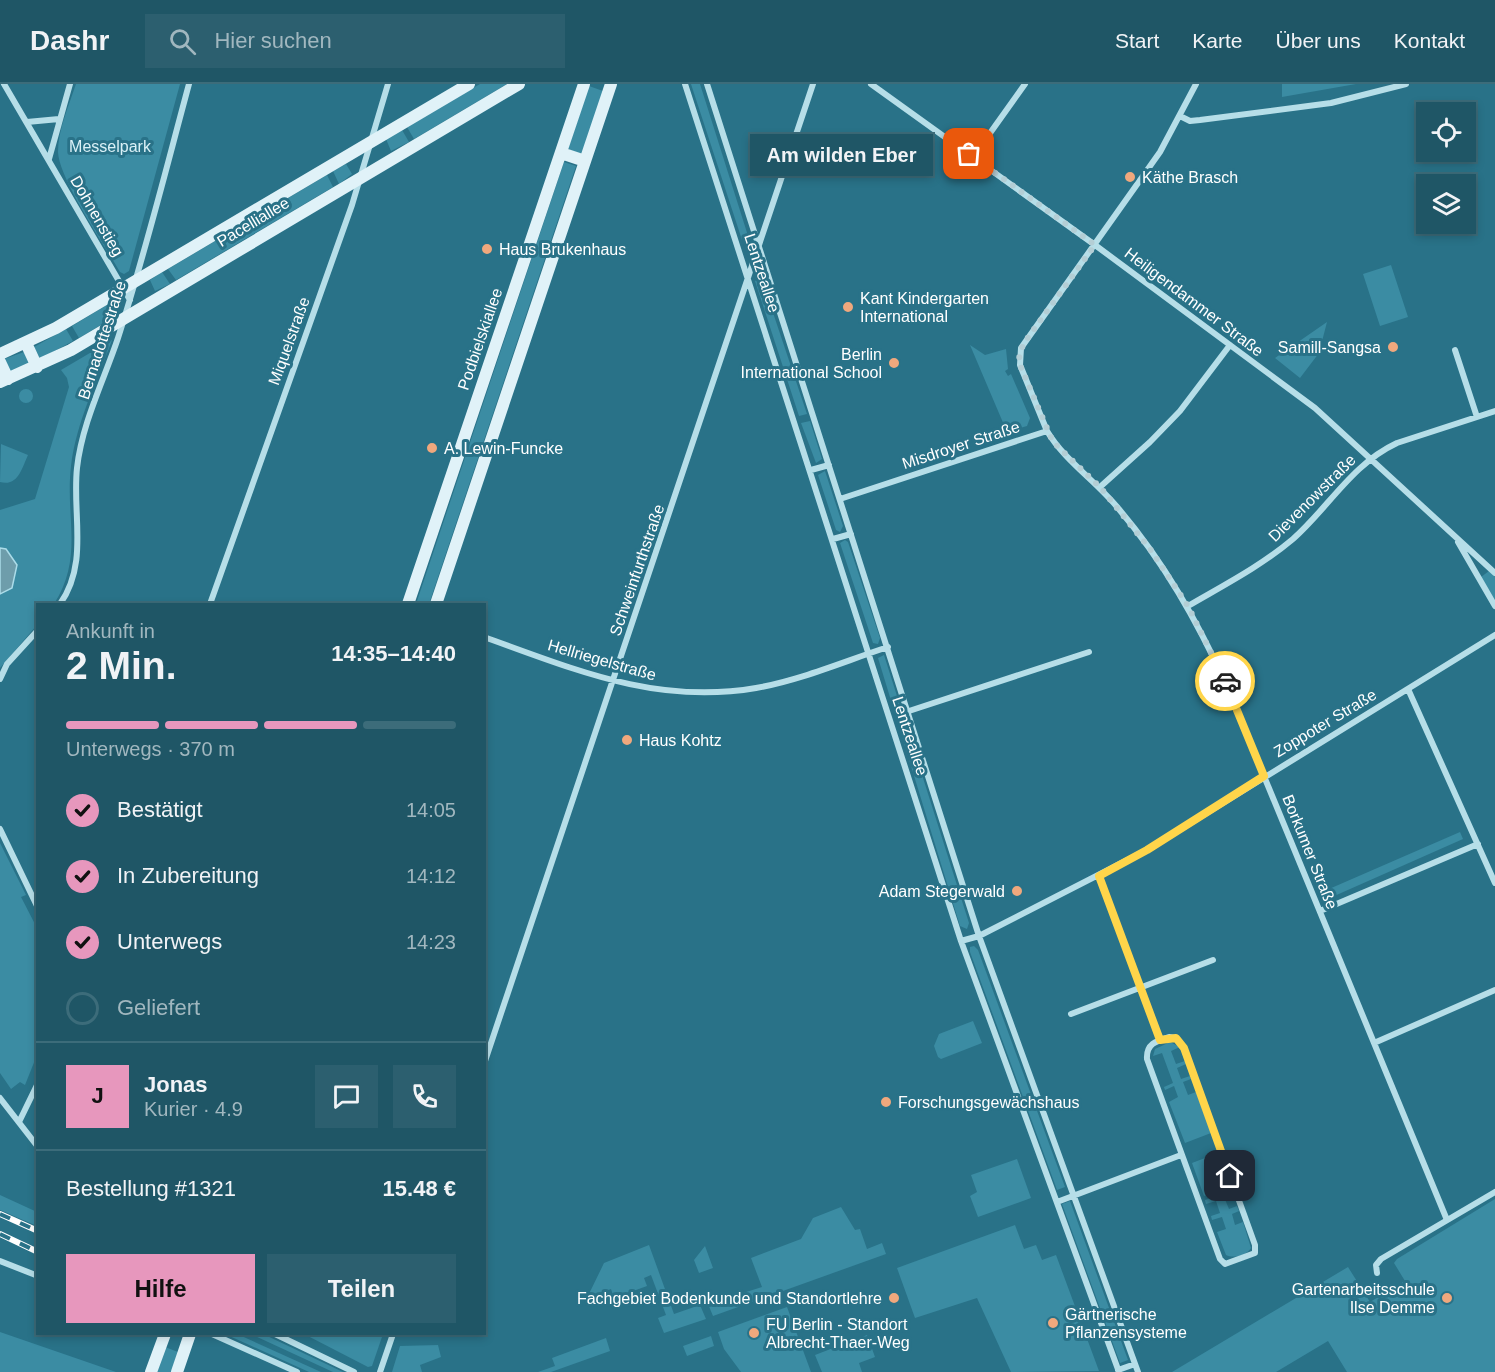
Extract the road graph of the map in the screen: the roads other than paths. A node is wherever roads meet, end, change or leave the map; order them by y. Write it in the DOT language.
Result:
graph roads {
  1 [pos="4,84"];
  2 [pos="70,84"];
  3 [pos="189,84"];
  4 [pos="388,84"];
  5 [pos="469,84"];
  6 [pos="519,84"];
  7 [pos="584,84"];
  8 [pos="611,84"];
  9 [pos="685,84"];
  10 [pos="707,84"];
  11 [pos="813,84"];
  12 [pos="872,84"];
  13 [pos="1025,84"];
  14 [pos="1196,84"];
  15 [pos="1406,84"];
  16 [pos="1180,116"];
  17 [pos="59,119"];
  18 [pos="27,122"];
  19 [pos="372,142"];
  20 [pos="561,153"];
  21 [pos="973,157"];
  22 [pos="48,159"];
  23 [pos="585,161"];
  24 [pos="361,177"];
  25 [pos="1095,245"];
  26 [pos="759,248"];
  27 [pos="750,279"];
  28 [pos="136,281"];
  29 [pos="123,288"];
  30 [pos="130,300"];
  31 [pos="124,318"];
  32 [pos="26,344"];
  33 [pos="1230,345"];
  34 [pos="1455,350"];
  35 [pos="0,354"];
  36 [pos="0,362"];
  37 [pos="37,367"];
  38 [pos="4,380"];
  39 [pos="1495,411"];
  40 [pos="1477,417"];
  41 [pos="1047,431"];
  42 [pos="1370,459"];
  43 [pos="828,465"];
  44 [pos="811,470"];
  45 [pos="1100,487"];
  46 [pos="840,499"];
  47 [pos="851,534"];
  48 [pos="1456,539"];
  49 [pos="833,540"];
  50 [pos="1495,573"];
  51 [pos="61,603"];
  52 [pos="210,603"];
  53 [pos="408,603"];
  54 [pos="436,603"];
  55 [pos="1188,606"];
  56 [pos="1495,606"];
  57 [pos="36,632"];
  58 [pos="1495,635"];
  59 [pos="486,638"];
  60 [pos="888,647"];
  61 [pos="1089,652"];
  62 [pos="870,653"];
  63 [pos="0,679"];
  64 [pos="613,681"];
  65 [pos="1408,689"];
  66 [pos="909,711"];
  67 [pos="1264,776"];
  68 [pos="0,829"];
  69 [pos="1478,844"];
  70 [pos="1099,876"];
  71 [pos="1495,883"];
  72 [pos="36,904"];
  73 [pos="1320,911"];
  74 [pos="979,936"];
  75 [pos="961,941"];
  76 [pos="1213,960"];
  77 [pos="1140,988"];
  78 [pos="1495,990"];
  79 [pos="1071,1014"];
  80 [pos="1160,1040"];
  81 [pos="1374,1043"];
  82 [pos="486,1058"];
  83 [pos="36,1087"];
  84 [pos="0,1098"];
  85 [pos="19,1122"];
  86 [pos="36,1144"];
  87 [pos="1181,1155"];
  88 [pos="1495,1192"];
  89 [pos="1074,1196"];
  90 [pos="1057,1202"];
  91 [pos="1447,1220"];
  92 [pos="0,1261"];
  93 [pos="1377,1273"];
  94 [pos="36,1275"];
  95 [pos="165,1335"];
  96 [pos="190,1335"];
  97 [pos="214,1335"];
  98 [pos="277,1335"];
  99 [pos="393,1335"];
  100 [pos="1135,1364"];
  101 [pos="1118,1371"];
  102 [pos="151,1372"];
  103 [pos="177,1372"];
  104 [pos="297,1372"];
  105 [pos="354,1372"];
  106 [pos="380,1372"];
  107 [pos="1138,1372"];
  1 -- 18 [label="street, Dohnenstieg"];
  2 -- 17 [label="street"];
  3 -- 28 [label="street, Bernadottestraße"];
  4 -- 19 [label="street, Miquelstraße"];
  5 -- 19 [label="street, Pacelliallee"];
  6 -- 24 [label="street, Pacelliallee"];
  7 -- 20 [label="street, Podbielskiallee"];
  8 -- 23 [label="street"];
  9 -- 27 [label="street, Lentzeallee"];
  10 -- 26 [label="street, Lentzeallee"];
  11 -- 26 [label="street, Schweinfurthstraße"];
  12 -- 21 [label="street, Heiligendammer Straße"];
  13 -- 21 [label="street"];
  14 -- 16 [label="street, Misdroyer Straße"];
  15 -- 16 [label="street"];
  16 -- 25 [label="street, Misdroyer Straße"];
  17 -- 18 [label="street"];
  17 -- 22 [label="street"];
  18 -- 22 [label="street, Dohnenstieg"];
  19 -- 24 [label="street, Miquelstraße"];
  19 -- 28 [label="street, Pacelliallee"];
  20 -- 23 [label="street"];
  20 -- 53 [label="street, Podbielskiallee"];
  21 -- 25 [label="street, Heiligendammer Straße"];
  22 -- 29 [label="street, Dohnenstieg"];
  23 -- 54 [label="street"];
  24 -- 31 [label="street, Pacelliallee"];
  24 -- 52 [label="street, Miquelstraße"];
  25 -- 33 [label="street, Heiligendammer Straße"];
  25 -- 41 [label="street, Misdroyer Straße"];
  26 -- 27 [label="street, Schweinfurthstraße"];
  26 -- 43 [label="street, Lentzeallee"];
  27 -- 44 [label="street, Lentzeallee"];
  27 -- 64 [label="street, Schweinfurthstraße"];
  28 -- 29 [label="street, Pacelliallee"];
  28 -- 30 [label="street, Bernadottestraße"];
  29 -- 30 [label="street, Dohnenstieg"];
  29 -- 32 [label="street, Pacelliallee"];
  30 -- 31 [label="street, Bernadottestraße"];
  31 -- 37 [label="street, Pacelliallee"];
  31 -- 51 [label="street, Bernadottestraße"];
  32 -- 35 [label="street, Pacelliallee"];
  32 -- 37 [label="street"];
  33 -- 42 [label="street, Heiligendammer Straße"];
  33 -- 45 [label="street"];
  34 -- 40 [label="street"];
  36 -- 38 [label="street"];
  37 -- 38 [label="street, Pacelliallee"];
  39 -- 40 [label="street, Dievenowstraße"];
  40 -- 42 [label="street, Dievenowstraße"];
  41 -- 45 [label="street, Borkumer Straße"];
  41 -- 46 [label="street, Misdroyer Straße"];
  42 -- 48 [label="street, Heiligendammer Straße"];
  42 -- 55 [label="street, Dievenowstraße"];
  43 -- 44 [label="street"];
  43 -- 46 [label="street, Lentzeallee"];
  44 -- 49 [label="street, Lentzeallee"];
  45 -- 55 [label="street, Borkumer Straße"];
  46 -- 47 [label="street, Lentzeallee"];
  47 -- 49 [label="street"];
  47 -- 60 [label="street, Lentzeallee"];
  48 -- 50 [label="street, Heiligendammer Straße"];
  48 -- 56 [label="street, Heiligendammer Straße"];
  49 -- 62 [label="street, Lentzeallee"];
  55 -- 67 [label="street, Borkumer Straße"];
  57 -- 63 [label="street"];
  58 -- 65 [label="street, Zoppoter Straße"];
  59 -- 64 [label="street, Hellriegelstraße"];
  60 -- 62 [label="street, Hellriegelstraße"];
  60 -- 66 [label="street, Lentzeallee"];
  61 -- 66 [label="street"];
  62 -- 64 [label="street, Hellriegelstraße"];
  62 -- 75 [label="street, Lentzeallee"];
  64 -- 82 [label="street, Schweinfurthstraße"];
  65 -- 67 [label="street, Zoppoter Straße"];
  65 -- 69 [label="street"];
  66 -- 74 [label="street, Lentzeallee"];
  67 -- 70 [label="street, Zoppoter Straße"];
  67 -- 73 [label="street, Borkumer Straße"];
  68 -- 72 [label="street"];
  69 -- 71 [label="street"];
  69 -- 73 [label="street"];
  70 -- 74 [label="street, Zoppoter Straße"];
  70 -- 77 [label="street"];
  73 -- 81 [label="street, Borkumer Straße"];
  74 -- 75 [label="street"];
  74 -- 89 [label="street, Lentzeallee"];
  75 -- 90 [label="street, Lentzeallee"];
  76 -- 77 [label="street"];
  77 -- 79 [label="street"];
  77 -- 80 [label="street"];
  78 -- 81 [label="street"];
  80 -- 87 [label="street"];
  80 -- 87 [label="street"];
  81 -- 91 [label="street, Borkumer Straße"];
  83 -- 85 [label="street"];
  84 -- 85 [label="street"];
  85 -- 86 [label="street"];
  87 -- 89 [label="street"];
  88 -- 91 [label="street"];
  89 -- 90 [label="street"];
  89 -- 100 [label="street, Lentzeallee"];
  90 -- 101 [label="street, Lentzeallee"];
  91 -- 93 [label="street"];
  92 -- 94 [label="street"];
  95 -- 102 [label="street"];
  96 -- 103 [label="street"];
  97 -- 104 [label="street"];
  98 -- 105 [label="street"];
  99 -- 106 [label="street"];
  100 -- 101 [label="street, Lentzeallee"];
  100 -- 107 [label="street, Lentzeallee"];
}
